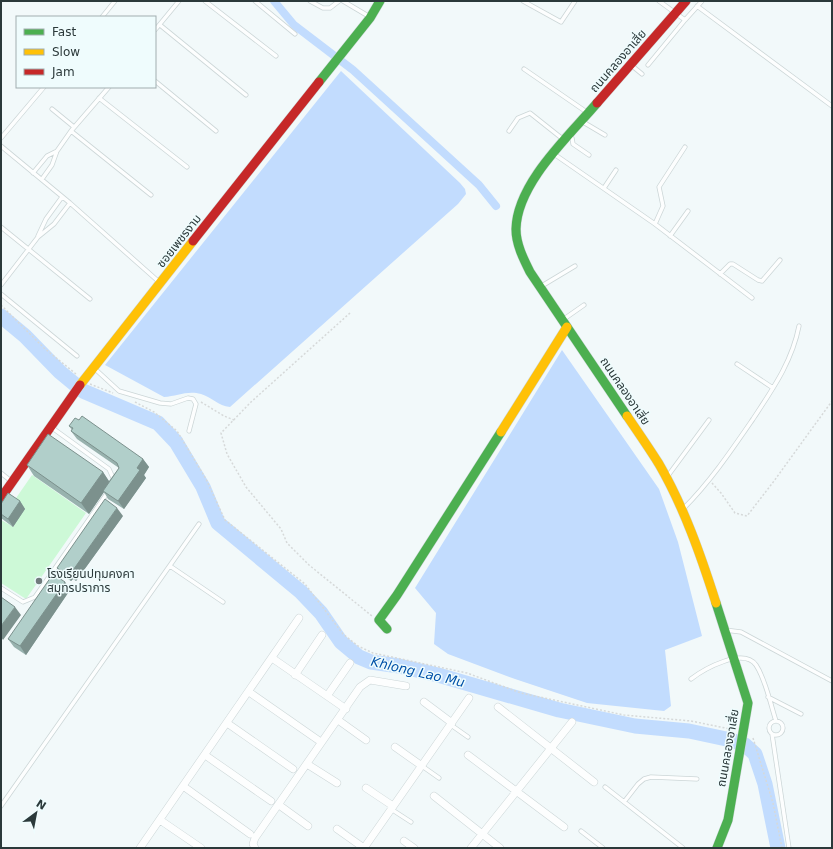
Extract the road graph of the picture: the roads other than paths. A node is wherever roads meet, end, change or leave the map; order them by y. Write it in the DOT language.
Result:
graph roads {
  1 [pos="115,1"];
  2 [pos="179,1"];
  3 [pos="206,1"];
  4 [pos="255,1"];
  5 [pos="310,1"];
  6 [pos="339,1"];
  7 [pos="343,1"];
  8 [pos="380,1"];
  9 [pos="523,1"];
  10 [pos="575,1"];
  11 [pos="659,1"];
  12 [pos="686,1"];
  13 [pos="702,1"];
  14 [pos="697,6"];
  15 [pos="676,12"];
  16 [pos="103,16"];
  17 [pos="370,18"];
  18 [pos="685,20"];
  19 [pos="160,25"];
  20 [pos="156,29"];
  21 [pos="295,34"];
  22 [pos="276,56"];
  23 [pos="630,65"];
  24 [pos="648,65"];
  25 [pos="524,70"];
  26 [pos="642,74"];
  27 [pos="156,82"];
  28 [pos="43,88"];
  29 [pos="108,88"];
  30 [pos="246,95"];
  31 [pos="99,98"];
  32 [pos="598,102"];
  33 [pos="832,106"];
  34 [pos="52,109"];
  35 [pos="589,113"];
  36 [pos="582,121"];
  37 [pos="74,127"];
  38 [pos="71,131"];
  39 [pos="216,131"];
  40 [pos="509,131"];
  41 [pos="574,131"];
  42 [pos="605,135"];
  43 [pos="1,138"];
  44 [pos="565,141"];
  45 [pos="1,146"];
  46 [pos="685,147"];
  47 [pos="57,151"];
  48 [pos="554,153"];
  49 [pos="589,154"];
  50 [pos="186,167"];
  51 [pos="616,170"];
  52 [pos="33,173"];
  53 [pos="42,180"];
  54 [pos="604,188"];
  55 [pos="151,195"];
  56 [pos="62,197"];
  57 [pos="70,203"];
  58 [pos="688,211"];
  59 [pos="655,224"];
  60 [pos="1,227"];
  61 [pos="670,236"];
  62 [pos="38,237"];
  63 [pos="29,249"];
  64 [pos="780,260"];
  65 [pos="575,266"];
  66 [pos="720,274"];
  67 [pos="161,283"];
  68 [pos="1,285"];
  69 [pos="540,286"];
  70 [pos="1,294"];
  71 [pos="752,298"];
  72 [pos="90,299"];
  73 [pos="584,305"];
  74 [pos="565,324"];
  75 [pos="799,326"];
  76 [pos="77,356"];
  77 [pos="737,364"];
  78 [pos="93,367"];
  79 [pos="773,388"];
  80 [pos="709,420"];
  81 [pos="50,427"];
  82 [pos="189,431"];
  83 [pos="1,473"];
  84 [pos="667,478"];
  85 [pos="12,482"];
  86 [pos="114,484"];
  87 [pos="109,490"];
  88 [pos="1,498"];
  89 [pos="683,509"];
  90 [pos="199,524"];
  91 [pos="170,566"];
  92 [pos="1,588"];
  93 [pos="223,602"];
  94 [pos="299,618"];
  95 [pos="387,628"];
  96 [pos="724,630"];
  97 [pos="322,635"];
  98 [pos="272,658"];
  99 [pos="734,658"];
  100 [pos="350,663"];
  101 [pos="295,675"];
  102 [pos="691,679"];
  103 [pos="832,681"];
  104 [pos="406,686"];
  105 [pos="249,692"];
  106 [pos="327,696"];
  107 [pos="768,697"];
  108 [pos="469,698"];
  109 [pos="424,702"];
  110 [pos="498,707"];
  111 [pos="346,709"];
  112 [pos="801,714"];
  113 [pos="338,720"];
  114 [pos="776,721"];
  115 [pos="572,722"];
  116 [pos="227,723"];
  117 [pos="452,724"];
  118 [pos="772,734"];
  119 [pos="468,737"];
  120 [pos="318,740"];
  121 [pos="366,740"];
  122 [pos="395,747"];
  123 [pos="552,748"];
  124 [pos="205,755"];
  125 [pos="468,755"];
  126 [pos="307,764"];
  127 [pos="422,766"];
  128 [pos="293,769"];
  129 [pos="439,778"];
  130 [pos="697,779"];
  131 [pos="594,782"];
  132 [pos="337,783"];
  133 [pos="183,786"];
  134 [pos="605,787"];
  135 [pos="366,788"];
  136 [pos="517,791"];
  137 [pos="434,796"];
  138 [pos="271,801"];
  139 [pos="624,802"];
  140 [pos="278,805"];
  141 [pos="1,806"];
  142 [pos="392,808"];
  143 [pos="160,820"];
  144 [pos="411,822"];
  145 [pos="308,826"];
  146 [pos="564,827"];
  147 [pos="337,829"];
  148 [pos="581,831"];
  149 [pos="250,834"];
  150 [pos="482,834"];
  151 [pos="404,841"];
  152 [pos="140,848"];
  153 [pos="201,848"];
  154 [pos="255,848"];
  155 [pos="364,848"];
  156 [pos="414,848"];
  157 [pos="471,848"];
  158 [pos="500,848"];
  159 [pos="603,848"];
  160 [pos="683,848"];
  161 [pos="717,848"];
  162 [pos="789,848"];
  1 -- 16 [label="lane"];
  2 -- 19 [label="lane"];
  3 -- 22 [label="lane"];
  4 -- 21 [label="lane"];
  5 -- 6 [label="lane"];
  7 -- 17 [label="lane"];
  8 -- 17 [label="street, ซอยเพชรงาม"];
  9 -- 10 [label="lane"];
  11 -- 15 [label="lane"];
  12 -- 15 [label="street, ถนนคลองอาเสี่ย"];
  13 -- 14 [label="lane"];
  14 -- 18 [label="lane"];
  14 -- 33 [label="lane"];
  15 -- 18 [label="lane"];
  15 -- 23 [label="street, ถนนคลองอาเสี่ย"];
  17 -- 67 [label="street, ซอยเพชรงาม"];
  18 -- 24 [label="lane"];
  19 -- 20 [label="lane"];
  19 -- 30 [label="lane"];
  23 -- 26 [label="lane"];
  23 -- 32 [label="lane"];
  23 -- 35 [label="street, ถนนคลองอาเสี่ย"];
  25 -- 35 [label="lane"];
  27 -- 39 [label="lane"];
  28 -- 43 [label="lane"];
  29 -- 31 [label="lane"];
  31 -- 37 [label="lane"];
  31 -- 50 [label="lane"];
  34 -- 37 [label="lane"];
  35 -- 36 [label="street, ถนนคลองอาเสี่ย"];
  36 -- 41 [label="street, ถนนคลองอาเสี่ย"];
  36 -- 42 [label="lane"];
  37 -- 38 [label="lane"];
  38 -- 47 [label="lane"];
  38 -- 55 [label="lane"];
  40 -- 44 [label="lane"];
  41 -- 44 [label="street, ถนนคลองอาเสี่ย"];
  41 -- 49 [label="lane"];
  44 -- 48 [label="street, ถนนคลองอาเสี่ย"];
  45 -- 52 [label="lane"];
  46 -- 59 [label="lane"];
  47 -- 52 [label="lane"];
  47 -- 53 [label="lane"];
  48 -- 54 [label="lane"];
  48 -- 69 [label="street, ถนนคลองอาเสี่ย"];
  51 -- 54 [label="lane"];
  52 -- 53 [label="lane"];
  53 -- 56 [label="lane"];
  54 -- 59 [label="lane"];
  56 -- 57 [label="lane"];
  56 -- 62 [label="lane"];
  57 -- 62 [label="lane"];
  57 -- 67 [label="lane"];
  58 -- 61 [label="lane"];
  59 -- 61 [label="lane"];
  60 -- 63 [label="lane"];
  61 -- 66 [label="lane"];
  62 -- 63 [label="lane"];
  63 -- 68 [label="lane"];
  63 -- 72 [label="lane"];
  64 -- 66 [label="lane"];
  65 -- 69 [label="lane"];
  66 -- 71 [label="lane"];
  67 -- 78 [label="street, ซอยเพชรงาม"];
  69 -- 74 [label="street, ถนนคลองอาเสี่ย"];
  70 -- 76 [label="lane"];
  73 -- 74 [label="lane"];
  74 -- 84 [label="street, ถนนคลองอาเสี่ย"];
  74 -- 95 [label="street"];
  75 -- 79 [label="lane"];
  77 -- 79 [label="lane"];
  78 -- 81 [label="street, ซอยเพชรงาม"];
  78 -- 82 [label="lane"];
  79 -- 89 [label="lane"];
  80 -- 84 [label="lane"];
  81 -- 85 [label="street, ซอยเพชรงาม"];
  81 -- 86 [label="lane"];
  83 -- 85 [label="lane"];
  84 -- 89 [label="street, ถนนคลองอาเสี่ย"];
  85 -- 88 [label="street, ซอยเพชรงาม"];
  87 -- 92 [label="lane"];
  89 -- 96 [label="street, ถนนคลองอาเสี่ย"];
  90 -- 91 [label="lane"];
  91 -- 93 [label="lane"];
  91 -- 141 [label="lane"];
  94 -- 98 [label="street"];
  96 -- 99 [label="street, ถนนคลองอาเสี่ย"];
  96 -- 103 [label="lane"];
  97 -- 101 [label="street"];
  98 -- 101 [label="street"];
  98 -- 105 [label="street"];
  99 -- 102 [label="lane"];
  99 -- 107 [label="lane"];
  99 -- 161 [label="street, ถนนคลองอาเสี่ย"];
  100 -- 106 [label="street"];
  101 -- 106 [label="street"];
  104 -- 111 [label="street"];
  105 -- 116 [label="street"];
  105 -- 120 [label="street"];
  106 -- 111 [label="street"];
  107 -- 112 [label="lane"];
  107 -- 114 [label="lane"];
  108 -- 117 [label="street"];
  109 -- 117 [label="street"];
  110 -- 123 [label="street"];
  111 -- 113 [label="street"];
  113 -- 121 [label="street"];
  113 -- 126 [label="street"];
  114 -- 118 [label="lane"];
  114 -- 118 [label="lane"];
  115 -- 123 [label="street"];
  116 -- 124 [label="street"];
  116 -- 128 [label="street"];
  117 -- 119 [label="lane"];
  117 -- 127 [label="street"];
  118 -- 162 [label="lane"];
  122 -- 127 [label="street"];
  123 -- 131 [label="street"];
  123 -- 136 [label="street"];
  124 -- 133 [label="street"];
  124 -- 138 [label="street"];
  125 -- 136 [label="street"];
  126 -- 132 [label="street"];
  126 -- 140 [label="street"];
  127 -- 129 [label="lane"];
  127 -- 142 [label="street"];
  130 -- 139 [label="lane"];
  133 -- 143 [label="street"];
  133 -- 149 [label="street"];
  134 -- 139 [label="lane"];
  135 -- 142 [label="street"];
  136 -- 146 [label="street"];
  136 -- 150 [label="street"];
  137 -- 150 [label="street"];
  139 -- 160 [label="lane"];
  140 -- 145 [label="street"];
  140 -- 154 [label="street"];
  142 -- 144 [label="lane"];
  142 -- 155 [label="street"];
  143 -- 152 [label="street"];
  143 -- 153 [label="street"];
  147 -- 155 [label="street"];
  148 -- 159 [label="lane"];
  150 -- 157 [label="street"];
  150 -- 158 [label="street"];
  151 -- 156 [label="street"];
}
